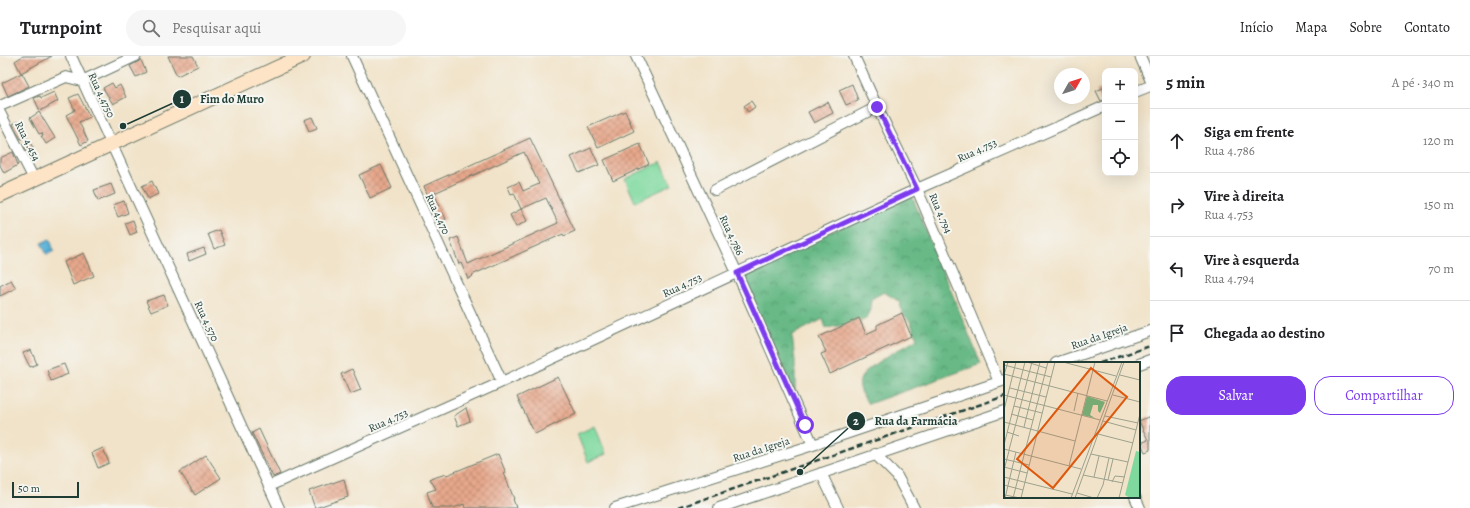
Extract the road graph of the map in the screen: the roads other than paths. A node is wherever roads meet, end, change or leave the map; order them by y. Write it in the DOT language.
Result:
graph roads {
  1 [pos="71,56"];
  2 [pos="136,56"];
  3 [pos="303,56"];
  4 [pos="352,56"];
  5 [pos="636,56"];
  6 [pos="854,56"];
  7 [pos="1140,56"];
  8 [pos="1150,79"];
  9 [pos="82,81"];
  10 [pos="1150,86"];
  11 [pos="1138,91"];
  12 [pos="0,106"];
  13 [pos="877,107"];
  14 [pos="1102,107"];
  15 [pos="0,113"];
  16 [pos="112,143"];
  17 [pos="34,179"];
  18 [pos="917,189"];
  19 [pos="715,190"];
  20 [pos="0,195"];
  21 [pos="737,273"];
  22 [pos="1150,331"];
  23 [pos="1150,360"];
  24 [pos="1059,362"];
  25 [pos="1140,364"];
  26 [pos="1002,381"];
  27 [pos="502,382"];
  28 [pos="1004,411"];
  29 [pos="814,445"];
  30 [pos="875,454"];
  31 [pos="821,473"];
  32 [pos="269,486"];
  33 [pos="1135,498"];
  34 [pos="279,508"];
  35 [pos="615,508"];
  36 [pos="719,508"];
  37 [pos="838,508"];
  38 [pos="914,508"];
  39 [pos="1140,508"];
  1 -- 9 [label="street, Rua 4.4750"];
  2 -- 9 [label="street"];
  3 -- 16 [label="main road"];
  4 -- 27 [label="street, Rua 4.470"];
  5 -- 21 [label="street, Rua 4.786"];
  6 -- 13 [label="street, Rua 4.794"];
  7 -- 8 [label="street"];
  9 -- 12 [label="street"];
  9 -- 16 [label="street, Rua 4.4750"];
  10 -- 11 [label="street"];
  13 -- 18 [label="street, Rua 4.794"];
  13 -- 19 [label="street"];
  14 -- 18 [label="street, Rua 4.753"];
  15 -- 17 [label="street, Rua 4.454"];
  16 -- 17 [label="main road"];
  16 -- 32 [label="street, Rua 4.570"];
  17 -- 20 [label="main road"];
  18 -- 21 [label="street, Rua 4.753"];
  18 -- 26 [label="street, Rua 4.794"];
  21 -- 27 [label="street, Rua 4.753"];
  21 -- 29 [label="street, Rua 4.786"];
  22 -- 24 [label="street, Rua da Igreja"];
  23 -- 25 [label="street"];
  26 -- 29 [label="street, Rua da Igreja"];
  27 -- 32 [label="street, Rua 4.753"];
  28 -- 30 [label="street"];
  29 -- 35 [label="street, Rua da Igreja"];
  30 -- 31 [label="street"];
  30 -- 38 [label="street"];
  31 -- 36 [label="street"];
  31 -- 37 [label="street"];
  32 -- 34 [label="street, Rua 4.570"];
  33 -- 39 [label="street"];
}
